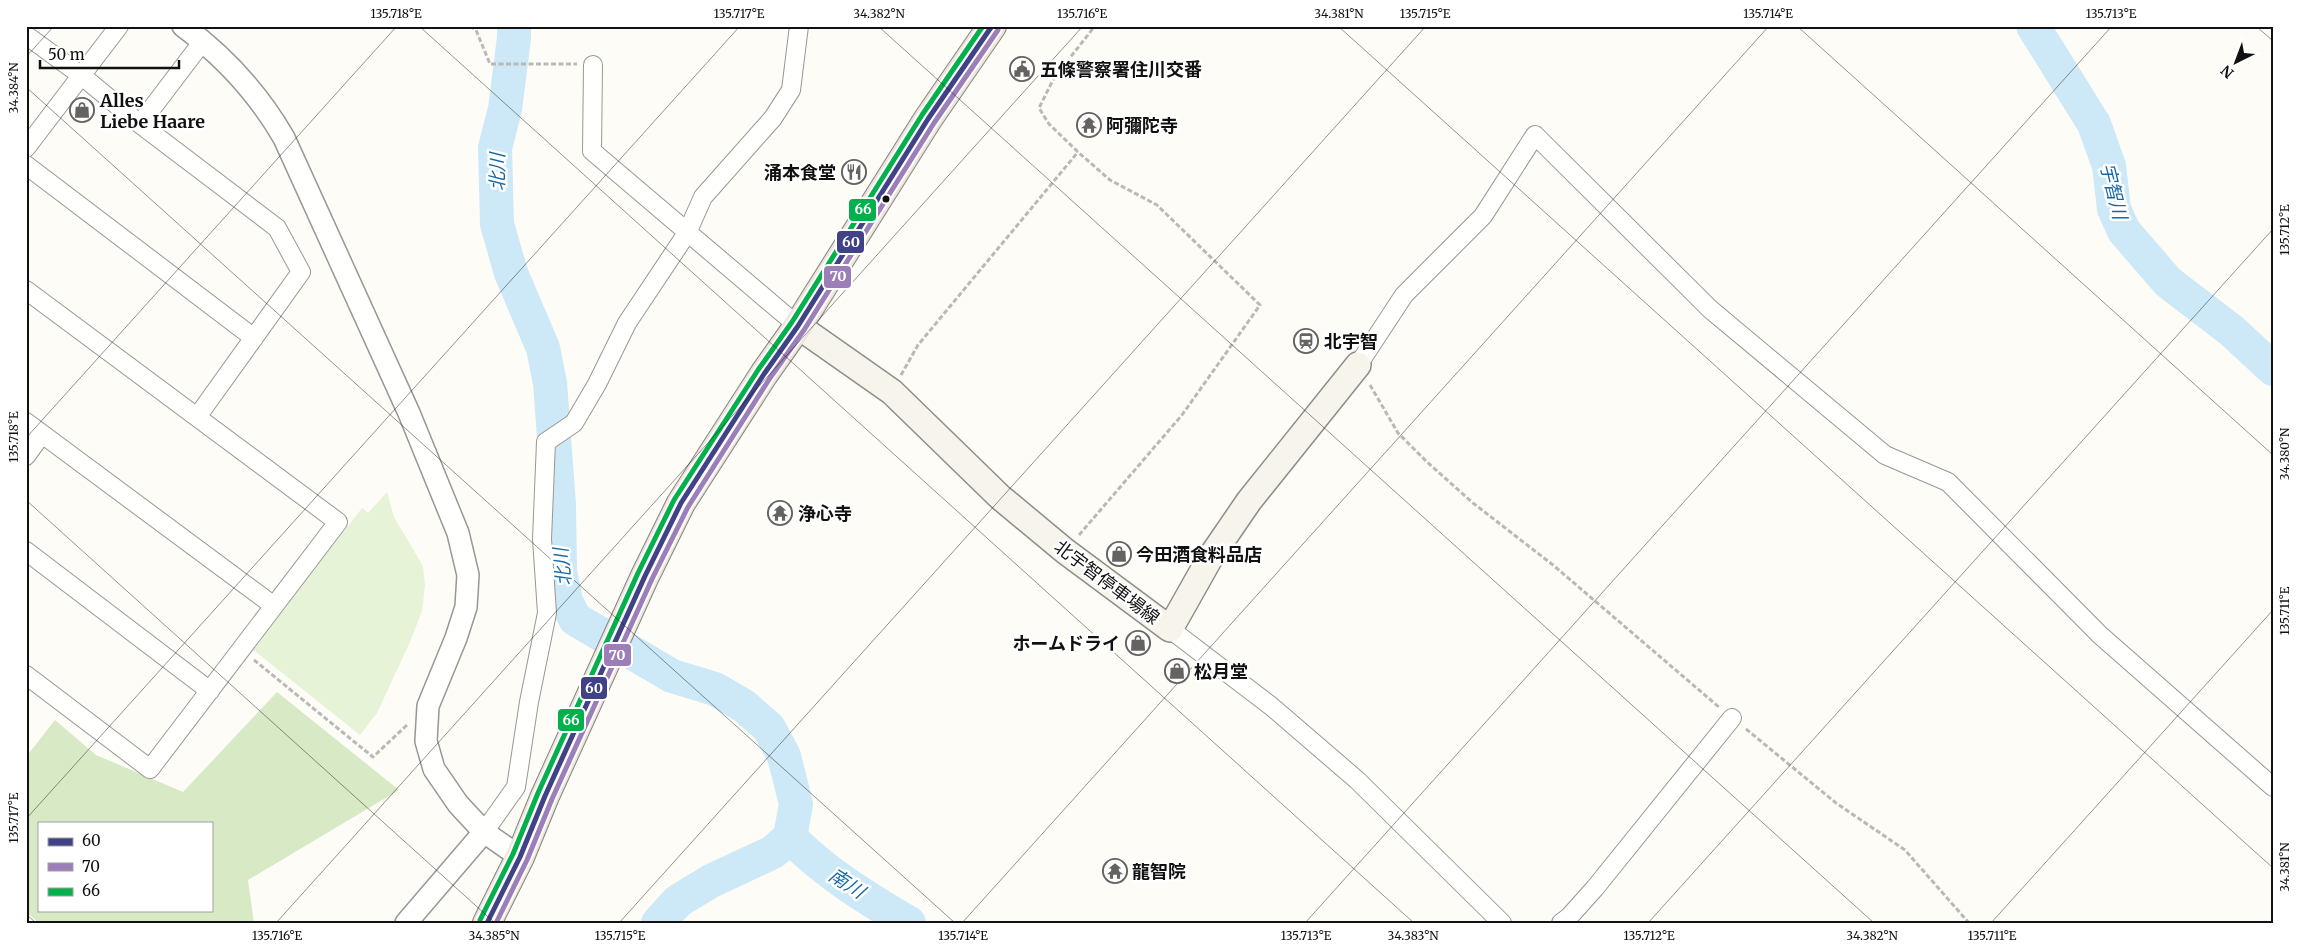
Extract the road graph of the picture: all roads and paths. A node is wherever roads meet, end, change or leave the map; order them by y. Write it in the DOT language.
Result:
graph roads {
  1 [pos="119,26"];
  2 [pos="183,26"];
  3 [pos="470,26"];
  4 [pos="799,26"];
  5 [pos="992,26"];
  6 [pos="1095,26"];
  7 [pos="26,35"];
  8 [pos="202,40"];
  9 [pos="593,65"];
  10 [pos="82,76"];
  11 [pos="140,124"];
  12 [pos="26,148"];
  13 [pos="1078,152"];
  14 [pos="26,165"];
  15 [pos="687,233"];
  16 [pos="26,290"];
  17 [pos="798,326"];
  18 [pos="254,338"];
  19 [pos="1358,365"];
  20 [pos="892,392"];
  21 [pos="197,417"];
  22 [pos="26,422"];
  23 [pos="42,434"];
  24 [pos="26,456"];
  25 [pos="26,551"];
  26 [pos="1065,551"];
  27 [pos="274,606"];
  28 [pos="1170,628"];
  29 [pos="241,650"];
  30 [pos="26,675"];
  31 [pos="210,690"];
  32 [pos="428,706"];
  33 [pos="1732,718"];
  34 [pos="2273,787"];
  35 [pos="484,832"];
  36 [pos="520,857"];
  37 [pos="406,923"];
  38 [pos="487,923"];
  39 [pos="1502,923"];
  40 [pos="1561,923"];
  41 [pos="1969,923"];
  1 -- 10 [label="street"];
  2 -- 8 [label="street"];
  3 -- 9 [label="path"];
  4 -- 15 [label="street"];
  5 -- 17 [label="highway"];
  6 -- 13 [label="path"];
  7 -- 10 [label="street"];
  8 -- 11 [label="street"];
  8 -- 32 [label="street"];
  9 -- 15 [label="street"];
  10 -- 11 [label="street"];
  10 -- 12 [label="street"];
  11 -- 18 [label="street"];
  13 -- 20 [label="path"];
  13 -- 26 [label="path"];
  14 -- 18 [label="street"];
  15 -- 17 [label="street"];
  15 -- 35 [label="street"];
  16 -- 21 [label="street"];
  17 -- 20 [label="main road, 北宇智停車場線"];
  17 -- 36 [label="highway"];
  18 -- 21 [label="street"];
  19 -- 28 [label="main road, 北宇智停車場線"];
  19 -- 33 [label="path"];
  19 -- 34 [label="street"];
  20 -- 26 [label="main road, 北宇智停車場線"];
  21 -- 27 [label="street"];
  22 -- 23 [label="street"];
  23 -- 24 [label="street"];
  23 -- 27 [label="street"];
  25 -- 31 [label="street"];
  26 -- 28 [label="main road, 北宇智停車場線"];
  27 -- 29 [label="street"];
  28 -- 39 [label="street"];
  29 -- 31 [label="street"];
  29 -- 32 [label="path"];
  30 -- 31 [label="street"];
  32 -- 35 [label="street"];
  33 -- 40 [label="street"];
  33 -- 41 [label="path"];
  35 -- 36 [label="street"];
  35 -- 37 [label="street"];
  36 -- 38 [label="highway"];
}
